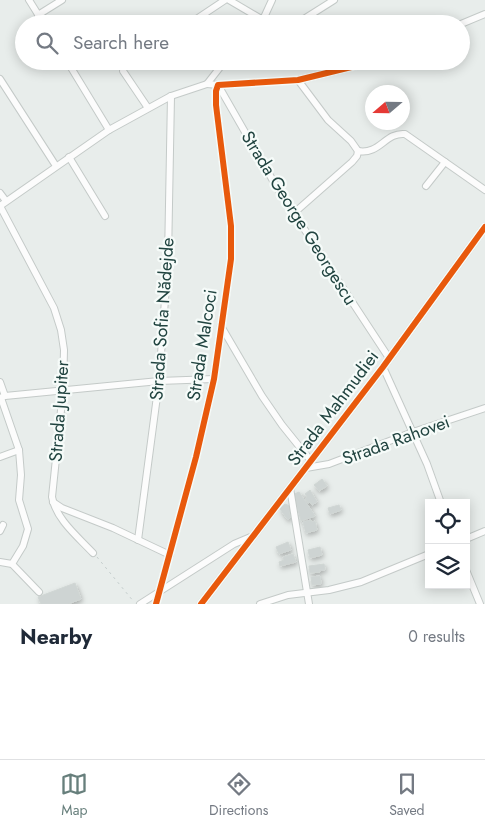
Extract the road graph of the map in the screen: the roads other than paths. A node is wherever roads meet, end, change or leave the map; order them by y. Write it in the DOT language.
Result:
graph roads {
  1 [pos="29,0"];
  2 [pos="62,0"];
  3 [pos="225,0"];
  4 [pos="229,0"];
  5 [pos="272,0"];
  6 [pos="334,0"];
  7 [pos="485,14"];
  8 [pos="38,15"];
  9 [pos="202,15"];
  10 [pos="252,15"];
  11 [pos="265,15"];
  12 [pos="310,15"];
  13 [pos="470,20"];
  14 [pos="72,70"];
  15 [pos="123,70"];
  16 [pos="218,70"];
  17 [pos="339,70"];
  18 [pos="0,79"];
  19 [pos="298,80"];
  20 [pos="207,84"];
  21 [pos="218,85"];
  22 [pos="171,96"];
  23 [pos="148,108"];
  24 [pos="109,130"];
  25 [pos="358,151"];
  26 [pos="69,157"];
  27 [pos="445,162"];
  28 [pos="56,166"];
  29 [pos="426,186"];
  30 [pos="485,190"];
  31 [pos="0,193"];
  32 [pos="2,204"];
  33 [pos="294,213"];
  34 [pos="105,216"];
  35 [pos="485,227"];
  36 [pos="222,326"];
  37 [pos="389,358"];
  38 [pos="383,367"];
  39 [pos="214,379"];
  40 [pos="159,381"];
  41 [pos="0,382"];
  42 [pos="63,391"];
  43 [pos="2,397"];
  44 [pos="485,408"];
  45 [pos="413,432"];
  46 [pos="19,450"];
  47 [pos="0,457"];
  48 [pos="311,461"];
  49 [pos="306,468"];
  50 [pos="290,488"];
  51 [pos="439,499"];
  52 [pos="52,501"];
  53 [pos="485,531"];
  54 [pos="252,536"];
  55 [pos="470,537"];
  56 [pos="138,540"];
  57 [pos="93,553"];
  58 [pos="170,555"];
  59 [pos="425,556"];
  60 [pos="0,562"];
  61 [pos="12,564"];
  62 [pos="470,580"];
  63 [pos="160,591"];
  64 [pos="308,591"];
  65 [pos="39,592"];
  66 [pos="140,604"];
  67 [pos="156,604"];
  68 [pos="201,604"];
  69 [pos="260,604"];
  70 [pos="309,604"];
  71 [pos="480,604"];
  1 -- 8 [label="street"];
  2 -- 8 [label="street"];
  3 -- 9 [label="street"];
  4 -- 10 [label="street"];
  5 -- 11 [label="street"];
  6 -- 12 [label="street"];
  7 -- 13 [label="street"];
  14 -- 24 [label="street"];
  15 -- 23 [label="street"];
  16 -- 20 [label="street"];
  17 -- 19 [label="street"];
  18 -- 28 [label="street"];
  19 -- 21 [label="street"];
  19 -- 25 [label="street"];
  20 -- 21 [label="street"];
  20 -- 22 [label="street"];
  21 -- 33 [label="street, Strada George Georgescu"];
  21 -- 36 [label="street, Strada Malcoci"];
  22 -- 23 [label="street"];
  22 -- 40 [label="street, Strada Sofia Nădejde"];
  23 -- 24 [label="street"];
  24 -- 26 [label="street"];
  25 -- 27 [label="street"];
  25 -- 33 [label="street"];
  26 -- 28 [label="street"];
  26 -- 34 [label="street"];
  27 -- 29 [label="street"];
  27 -- 30 [label="street"];
  28 -- 32 [label="street"];
  31 -- 32 [label="street, Strada Jupiter"];
  32 -- 42 [label="street, Strada Jupiter"];
  33 -- 37 [label="street, Strada George Georgescu"];
  35 -- 37 [label="main road, Strada Mahmudiei"];
  36 -- 39 [label="street, Strada Malcoci"];
  36 -- 48 [label="street"];
  37 -- 38 [label="main road, Strada Mahmudiei"];
  38 -- 45 [label="street"];
  38 -- 48 [label="main road, Strada Mahmudiei"];
  39 -- 40 [label="street"];
  39 -- 58 [label="street, Strada Malcoci"];
  40 -- 42 [label="street"];
  40 -- 56 [label="street, Strada Sofia Nădejde"];
  41 -- 43 [label="street"];
  42 -- 43 [label="street"];
  42 -- 52 [label="street, Strada Jupiter"];
  43 -- 46 [label="street"];
  44 -- 45 [label="street, Strada Rahovei"];
  45 -- 49 [label="street, Strada Rahovei"];
  45 -- 51 [label="street"];
  46 -- 47 [label="street"];
  46 -- 61 [label="street"];
  48 -- 49 [label="main road, Strada Mahmudiei"];
  49 -- 50 [label="main road, Strada Mahmudiei"];
  50 -- 54 [label="main road, Strada Mahmudiei"];
  50 -- 64 [label="street"];
  52 -- 56 [label="street"];
  52 -- 57 [label="street"];
  53 -- 55 [label="street"];
  54 -- 63 [label="street"];
  54 -- 68 [label="main road, Strada Mahmudiei"];
  56 -- 58 [label="street"];
  58 -- 63 [label="street, Strada Malcoci"];
  59 -- 64 [label="street"];
  60 -- 61 [label="street"];
  61 -- 65 [label="street"];
  62 -- 71 [label="street"];
  63 -- 66 [label="street"];
  63 -- 67 [label="street, Strada Malcoci"];
  64 -- 69 [label="street"];
  64 -- 70 [label="street"];
}
